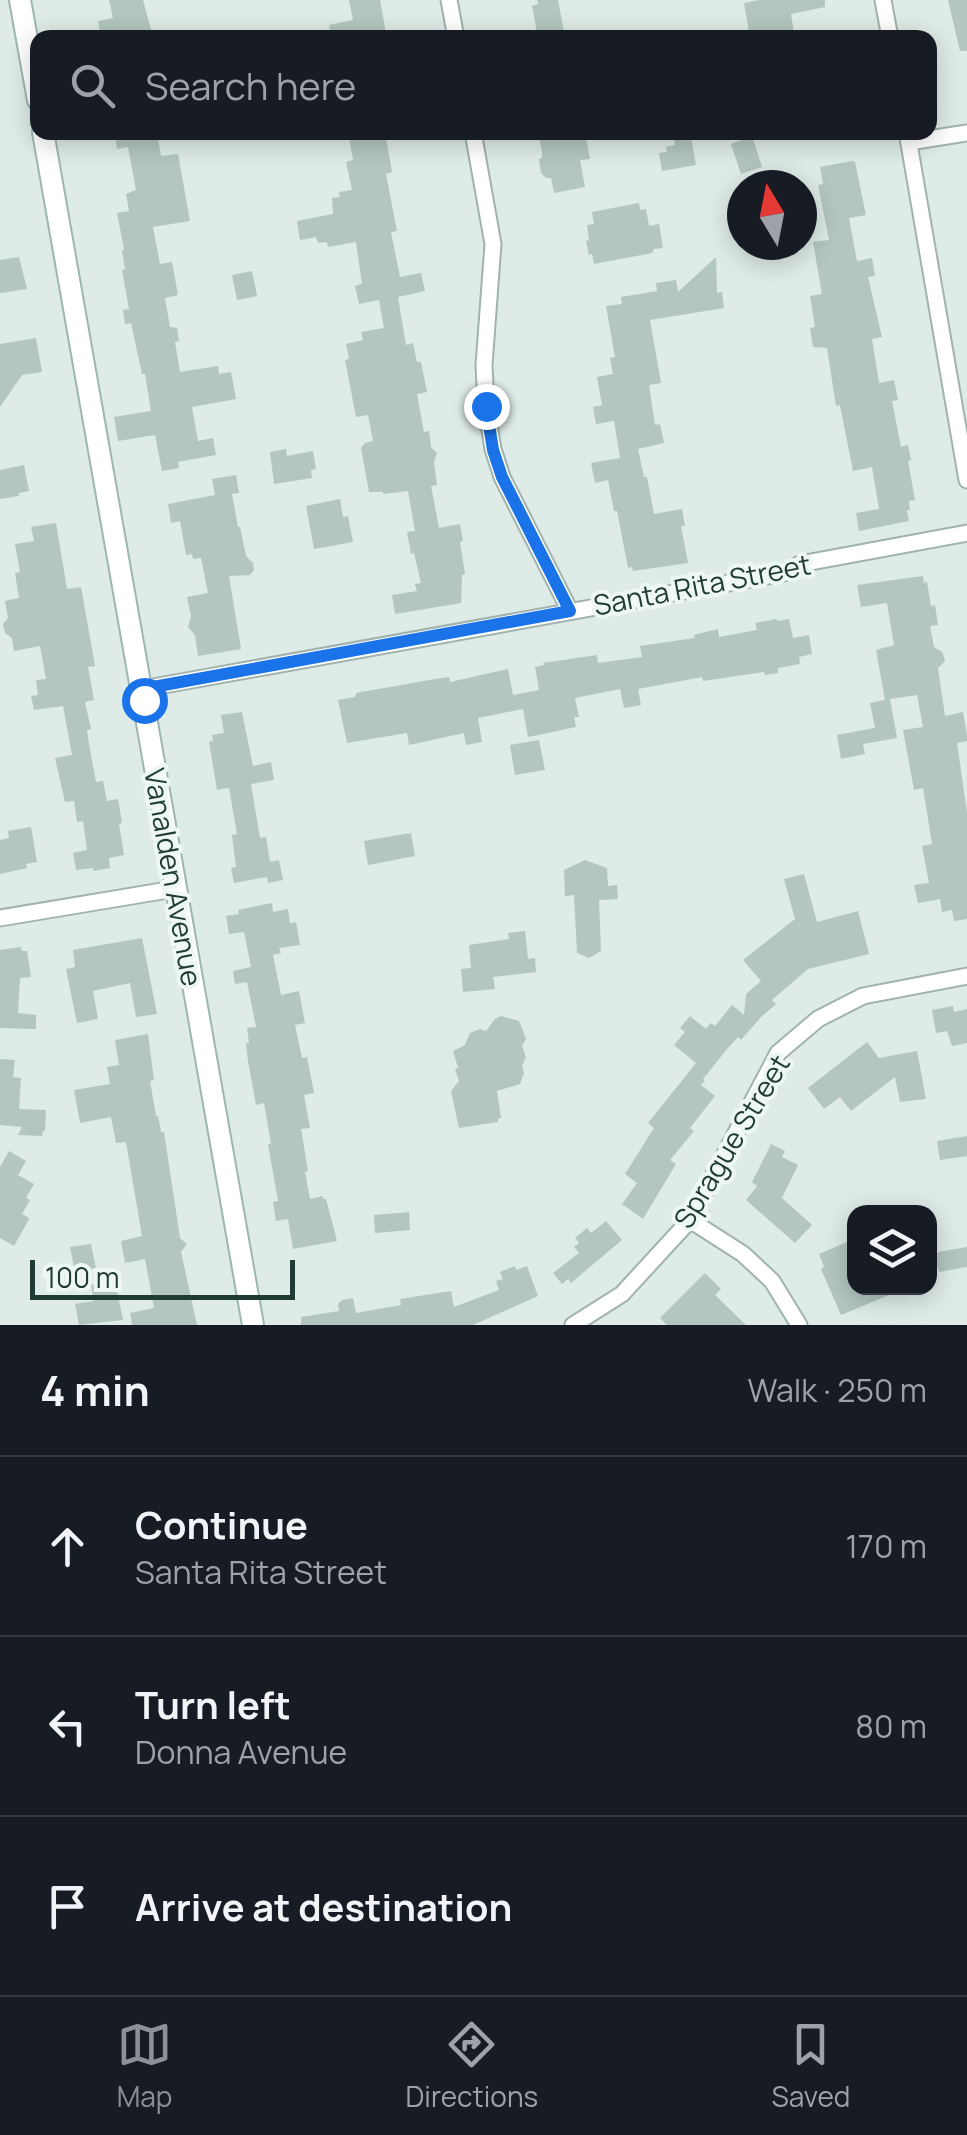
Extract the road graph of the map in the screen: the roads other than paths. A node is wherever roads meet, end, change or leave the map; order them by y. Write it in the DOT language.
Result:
graph roads {
  1 [pos="20,0"];
  2 [pos="450,0"];
  3 [pos="884,0"];
  4 [pos="455,30"];
  5 [pos="889,30"];
  6 [pos="30,56"];
  7 [pos="967,133"];
  8 [pos="937,135"];
  9 [pos="44,140"];
  10 [pos="474,140"];
  11 [pos="909,140"];
  12 [pos="967,480"];
  13 [pos="967,534"];
  14 [pos="570,611"];
  15 [pos="142,689"];
  16 [pos="174,889"];
  17 [pos="0,918"];
  18 [pos="967,976"];
  19 [pos="690,1220"];
  20 [pos="254,1325"];
  21 [pos="573,1325"];
  22 [pos="799,1325"];
  1 -- 6 [label="main road"];
  2 -- 4 [label="street"];
  3 -- 5 [label="street"];
  7 -- 8 [label="street"];
  9 -- 15 [label="main road, Vanalden Avenue"];
  10 -- 14 [label="street"];
  11 -- 12 [label="street"];
  13 -- 14 [label="street, Santa Rita Street"];
  14 -- 15 [label="street, Santa Rita Street"];
  15 -- 16 [label="main road, Vanalden Avenue"];
  16 -- 17 [label="street"];
  16 -- 20 [label="main road, Vanalden Avenue"];
  18 -- 19 [label="street, Sprague Street"];
  19 -- 21 [label="street, Sprague Street"];
  19 -- 22 [label="street"];
}
